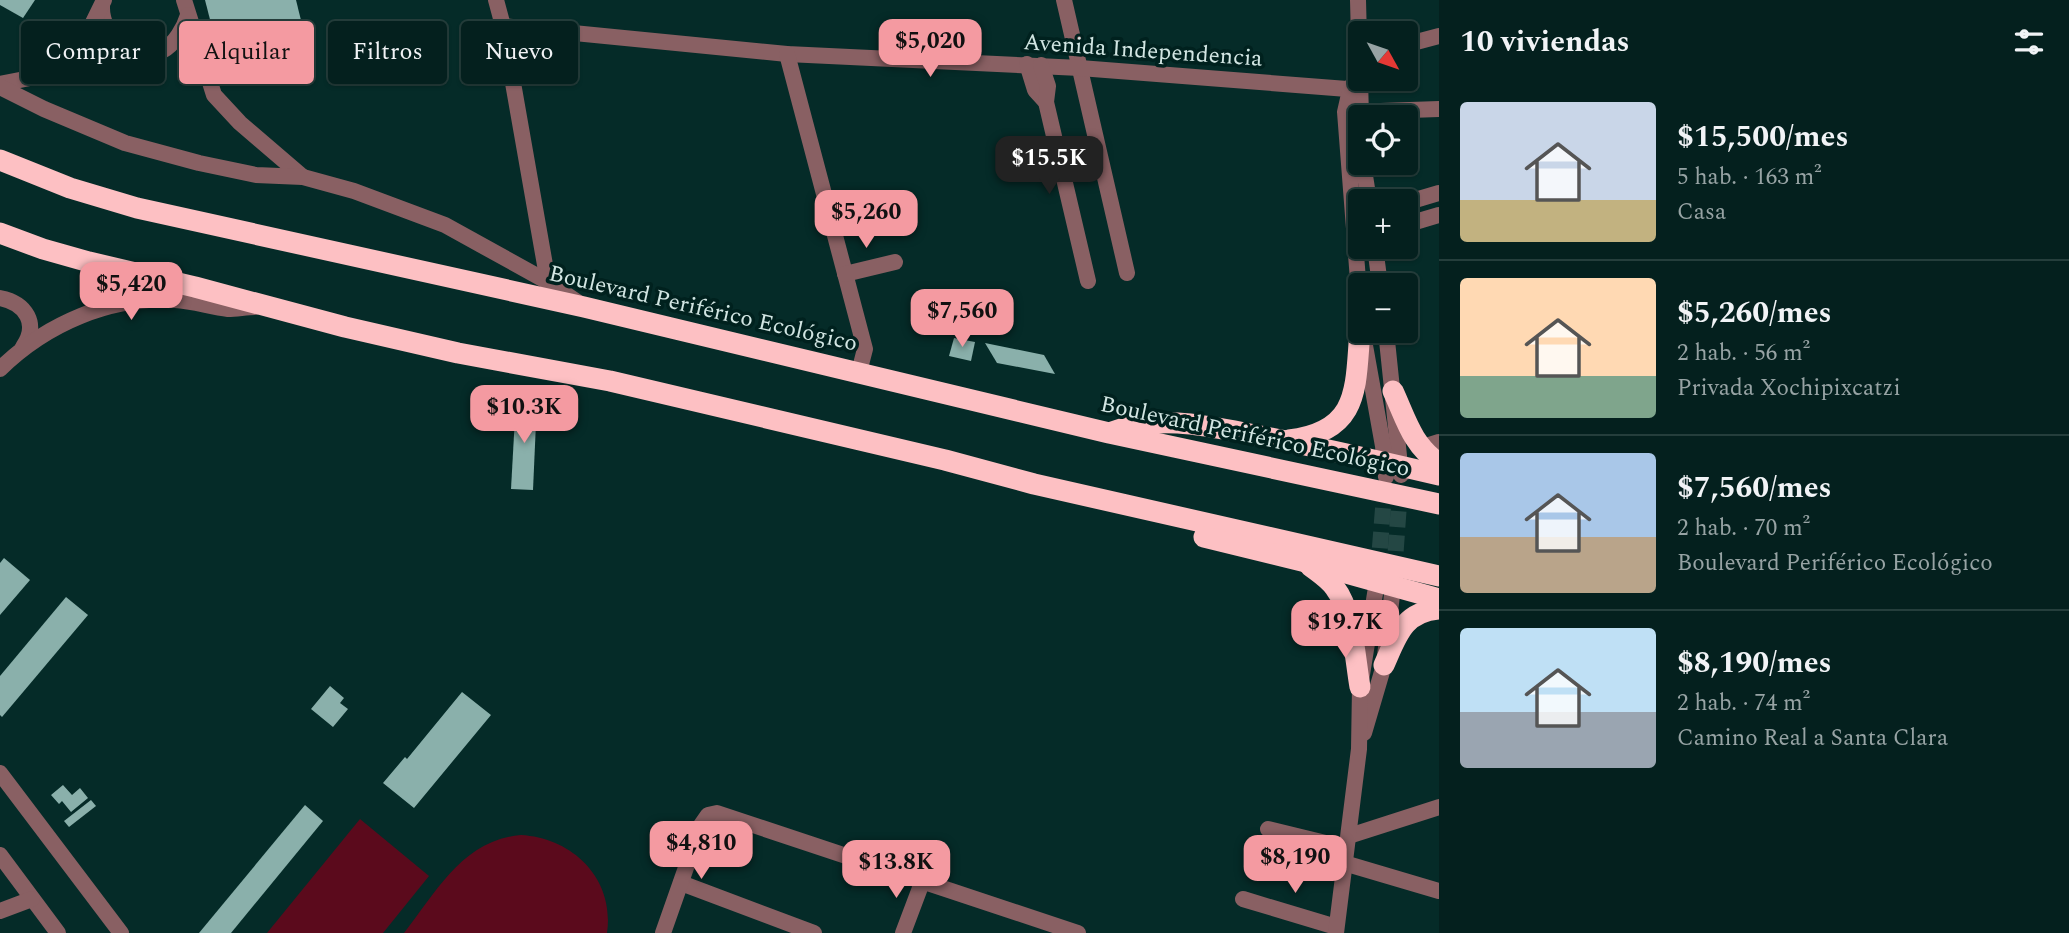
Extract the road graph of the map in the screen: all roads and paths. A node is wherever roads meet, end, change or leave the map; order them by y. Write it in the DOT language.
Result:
graph roads {
  1 [pos="496,0"];
  2 [pos="1064,0"];
  3 [pos="1358,0"];
  4 [pos="103,3"];
  5 [pos="186,7"];
  6 [pos="502,21"];
  7 [pos="1358,21"];
  8 [pos="578,33"];
  9 [pos="1439,36"];
  10 [pos="1418,42"];
  11 [pos="787,54"];
  12 [pos="1034,65"];
  13 [pos="1080,68"];
  14 [pos="513,84"];
  15 [pos="0,86"];
  16 [pos="1348,89"];
  17 [pos="1439,109"];
  18 [pos="1418,110"];
  19 [pos="0,160"];
  20 [pos="1357,175"];
  21 [pos="303,177"];
  22 [pos="1439,193"];
  23 [pos="1418,199"];
  24 [pos="1439,215"];
  25 [pos="1418,221"];
  26 [pos="0,233"];
  27 [pos="895,262"];
  28 [pos="1127,273"];
  29 [pos="1359,273"];
  30 [pos="845,274"];
  31 [pos="1088,281"];
  32 [pos="548,282"];
  33 [pos="0,298"];
  34 [pos="263,306"];
  35 [pos="584,307"];
  36 [pos="1360,343"];
  37 [pos="1364,343"];
  38 [pos="1387,343"];
  39 [pos="21,349"];
  40 [pos="0,369"];
  41 [pos="859,372"];
  42 [pos="1393,391"];
  43 [pos="1109,433"];
  44 [pos="1280,440"];
  45 [pos="1429,445"];
  46 [pos="1439,463"];
  47 [pos="1393,469"];
  48 [pos="1439,475"];
  49 [pos="1034,484"];
  50 [pos="1439,505"];
  51 [pos="1306,562"];
  52 [pos="1439,576"];
  53 [pos="1385,580"];
  54 [pos="1439,599"];
  55 [pos="1439,609"];
  56 [pos="1384,666"];
  57 [pos="1360,687"];
  58 [pos="1359,749"];
  59 [pos="0,773"];
  60 [pos="1439,807"];
  61 [pos="1268,829"];
  62 [pos="1346,849"];
  63 [pos="0,856"];
  64 [pos="923,880"];
  65 [pos="681,883"];
  66 [pos="1439,891"];
  67 [pos="32,899"];
  68 [pos="1243,899"];
  69 [pos="0,911"];
  70 [pos="1336,930"];
  71 [pos="58,933"];
  72 [pos="121,933"];
  73 [pos="663,933"];
  74 [pos="814,933"];
  75 [pos="903,933"];
  76 [pos="1078,933"];
  1 -- 6 [label="street"];
  2 -- 13 [label="street"];
  3 -- 7 [label="street"];
  4 -- 5 [label="street"];
  4 -- 15 [label="street"];
  5 -- 21 [label="street"];
  8 -- 11 [label="street, Avenida Independencia"];
  9 -- 10 [label="street"];
  11 -- 12 [label="street, Avenida Independencia"];
  11 -- 30 [label="street"];
  12 -- 13 [label="street, Avenida Independencia"];
  12 -- 31 [label="street"];
  13 -- 16 [label="street, Avenida Independencia"];
  13 -- 28 [label="street"];
  14 -- 32 [label="street"];
  15 -- 21 [label="street"];
  17 -- 18 [label="street"];
  19 -- 35 [label="highway, Boulevard Periférico Ecológico"];
  20 -- 29 [label="street"];
  21 -- 32 [label="street"];
  22 -- 23 [label="street"];
  24 -- 25 [label="street"];
  26 -- 34 [label="highway"];
  27 -- 30 [label="street"];
  30 -- 41 [label="street"];
  32 -- 35 [label="street"];
  33 -- 39 [label="street"];
  34 -- 39 [label="street"];
  34 -- 49 [label="highway"];
  35 -- 41 [label="highway, Boulevard Periférico Ecológico"];
  36 -- 44 [label="highway"];
  37 -- 47 [label="street"];
  38 -- 42 [label="street"];
  39 -- 40 [label="street"];
  41 -- 43 [label="highway, Boulevard Periférico Ecológico"];
  42 -- 45 [label="highway"];
  42 -- 47 [label="street"];
  43 -- 44 [label="highway"];
  43 -- 50 [label="highway, Boulevard Periférico Ecológico"];
  44 -- 47 [label="highway"];
  45 -- 46 [label="highway"];
  47 -- 48 [label="highway"];
  49 -- 51 [label="highway"];
  49 -- 52 [label="highway"];
  51 -- 53 [label="highway"];
  51 -- 57 [label="highway"];
  53 -- 54 [label="highway"];
  53 -- 56 [label="street"];
  53 -- 57 [label="street"];
  55 -- 56 [label="highway"];
  56 -- 58 [label="street"];
  57 -- 58 [label="street"];
  58 -- 62 [label="street"];
  59 -- 72 [label="street"];
  60 -- 62 [label="street"];
  61 -- 62 [label="street"];
  62 -- 66 [label="street"];
  62 -- 70 [label="street"];
  63 -- 67 [label="street"];
  64 -- 65 [label="street"];
  64 -- 75 [label="street"];
  64 -- 76 [label="street"];
  65 -- 73 [label="street"];
  65 -- 74 [label="street"];
  67 -- 69 [label="street"];
  67 -- 71 [label="street"];
  68 -- 70 [label="street"];
}
